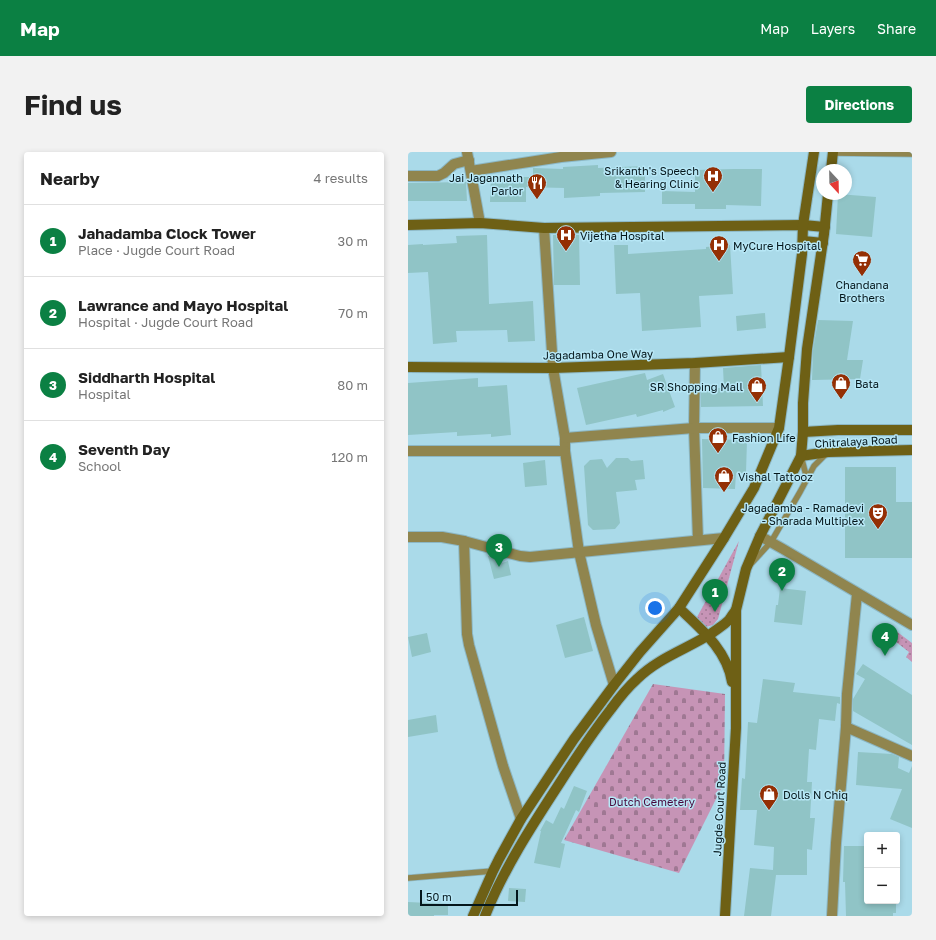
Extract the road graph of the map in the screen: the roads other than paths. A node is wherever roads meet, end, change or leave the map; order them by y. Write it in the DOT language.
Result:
graph roads {
  1 [pos="610,152"];
  2 [pos="814,152"];
  3 [pos="833,153"];
  4 [pos="470,154"];
  5 [pos="912,154"];
  6 [pos="560,155"];
  7 [pos="832,164"];
  8 [pos="471,171"];
  9 [pos="408,176"];
  10 [pos="827,200"];
  11 [pos="480,223"];
  12 [pos="408,225"];
  13 [pos="804,225"];
  14 [pos="825,227"];
  15 [pos="544,228"];
  16 [pos="803,241"];
  17 [pos="823,243"];
  18 [pos="789,357"];
  19 [pos="695,364"];
  20 [pos="408,366"];
  21 [pos="553,368"];
  22 [pos="694,428"];
  23 [pos="779,428"];
  24 [pos="912,430"];
  25 [pos="803,432"];
  26 [pos="565,438"];
  27 [pos="912,450"];
  28 [pos="408,451"];
  29 [pos="565,451"];
  30 [pos="828,452"];
  31 [pos="800,456"];
  32 [pos="807,479"];
  33 [pos="760,536"];
  34 [pos="408,537"];
  35 [pos="724,538"];
  36 [pos="698,540"];
  37 [pos="464,541"];
  38 [pos="771,542"];
  39 [pos="579,552"];
  40 [pos="746,569"];
  41 [pos="857,594"];
  42 [pos="680,608"];
  43 [pos="736,610"];
  44 [pos="912,625"];
  45 [pos="708,635"];
  46 [pos="614,685"];
  47 [pos="736,704"];
  48 [pos="846,727"];
  49 [pos="912,756"];
  50 [pos="521,819"];
  51 [pos="493,871"];
  52 [pos="408,878"];
  53 [pos="473,916"];
  54 [pos="485,916"];
  55 [pos="725,916"];
  56 [pos="832,916"];
  1 -- 6 [label="street"];
  2 -- 13 [label="main road"];
  3 -- 5 [label="lane"];
  3 -- 7 [label="main road"];
  4 -- 8 [label="street"];
  4 -- 9 [label="street"];
  6 -- 8 [label="street"];
  8 -- 11 [label="street"];
  10 -- 14 [label="main road, Jugde Court Road"];
  11 -- 12 [label="main road"];
  11 -- 15 [label="main road"];
  13 -- 14 [label="main road"];
  13 -- 15 [label="main road"];
  13 -- 16 [label="main road"];
  14 -- 17 [label="main road, Jugde Court Road"];
  15 -- 21 [label="street"];
  16 -- 17 [label="main road"];
  16 -- 18 [label="main road"];
  17 -- 25 [label="main road, Jugde Court Road"];
  18 -- 19 [label="main road, Jagadamba One Way"];
  18 -- 23 [label="main road"];
  19 -- 21 [label="main road, Jagadamba One Way"];
  19 -- 22 [label="street"];
  20 -- 21 [label="main road, Jagadamba One Way"];
  21 -- 26 [label="street"];
  22 -- 23 [label="street"];
  22 -- 26 [label="street"];
  22 -- 36 [label="street"];
  23 -- 35 [label="main road"];
  24 -- 25 [label="main road, Chitralaya Road"];
  25 -- 31 [label="main road, Jugde Court Road"];
  26 -- 29 [label="street"];
  27 -- 30 [label="main road, Chitralaya Road"];
  28 -- 29 [label="street"];
  29 -- 39 [label="street"];
  30 -- 31 [label="main road, Chitralaya Road"];
  30 -- 32 [label="lane"];
  31 -- 32 [label="lane"];
  31 -- 33 [label="main road, Jugde Court Road"];
  32 -- 38 [label="lane"];
  33 -- 38 [label="street"];
  33 -- 40 [label="main road, Jugde Court Road"];
  34 -- 37 [label="street"];
  35 -- 36 [label="street"];
  35 -- 42 [label="main road"];
  36 -- 39 [label="street"];
  37 -- 39 [label="street"];
  37 -- 50 [label="street"];
  38 -- 40 [label="lane"];
  38 -- 41 [label="street"];
  39 -- 46 [label="street"];
  40 -- 43 [label="main road, Jugde Court Road"];
  41 -- 44 [label="street"];
  41 -- 48 [label="street"];
  42 -- 45 [label="main road, Jugde Court Road"];
  42 -- 46 [label="main road"];
  43 -- 45 [label="main road, Jugde Court Road"];
  43 -- 47 [label="main road, Jugde Court Road"];
  45 -- 47 [label="main road, Jugde Court Road"];
  45 -- 54 [label="main road"];
  46 -- 50 [label="main road"];
  47 -- 55 [label="main road, Jugde Court Road"];
  48 -- 49 [label="street"];
  48 -- 56 [label="street"];
  50 -- 51 [label="main road"];
  51 -- 52 [label="lane"];
  51 -- 53 [label="main road"];
}
